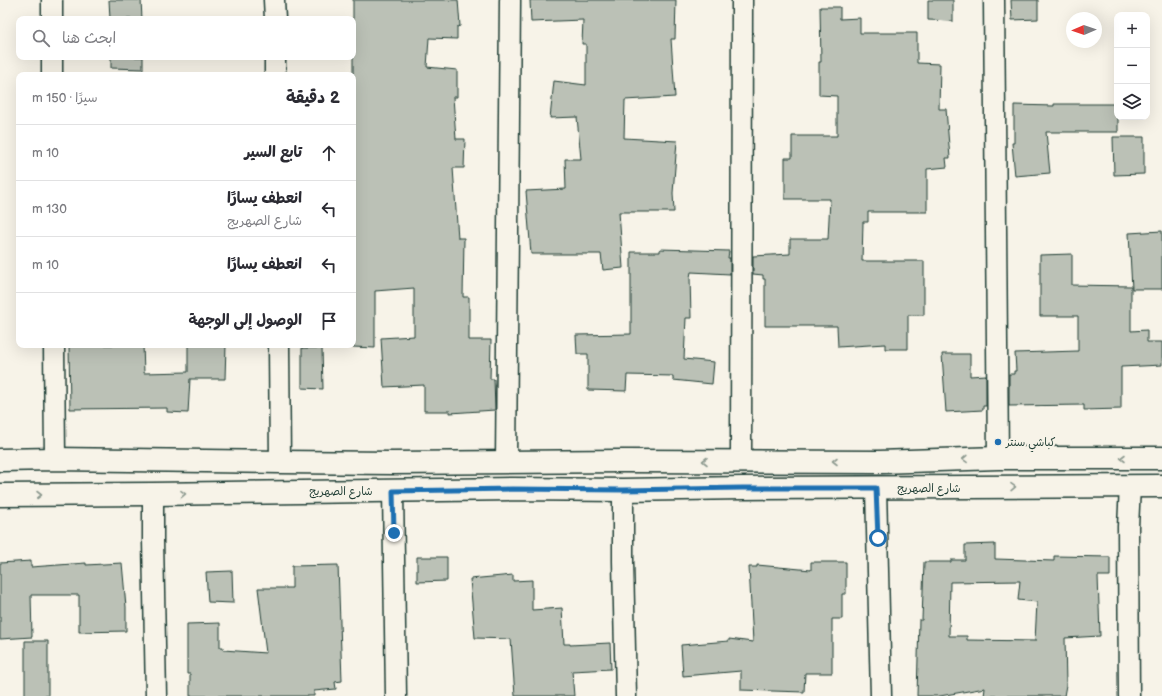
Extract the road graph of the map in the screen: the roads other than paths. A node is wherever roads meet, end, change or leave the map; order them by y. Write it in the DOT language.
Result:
graph roads {
  1 [pos="52,0"];
  2 [pos="274,0"];
  3 [pos="510,0"];
  4 [pos="742,0"];
  5 [pos="994,0"];
  6 [pos="52,16"];
  7 [pos="275,16"];
  8 [pos="52,60"];
  9 [pos="275,60"];
  10 [pos="52,72"];
  11 [pos="275,72"];
  12 [pos="54,348"];
  13 [pos="279,348"];
  14 [pos="998,458"];
  15 [pos="1162,458"];
  16 [pos="55,459"];
  17 [pos="0,460"];
  18 [pos="741,461"];
  19 [pos="280,462"];
  20 [pos="506,462"];
  21 [pos="1130,486"];
  22 [pos="1162,486"];
  23 [pos="876,488"];
  24 [pos="623,490"];
  25 [pos="393,491"];
  26 [pos="153,494"];
  27 [pos="0,495"];
  28 [pos="156,696"];
  29 [pos="396,696"];
  30 [pos="626,696"];
  31 [pos="881,696"];
  32 [pos="1129,696"];
  1 -- 6 [label="street"];
  2 -- 7 [label="street"];
  3 -- 20 [label="street"];
  4 -- 18 [label="street"];
  5 -- 14 [label="street"];
  8 -- 10 [label="street"];
  9 -- 11 [label="street"];
  12 -- 16 [label="street"];
  13 -- 19 [label="street"];
  15 -- 14 [label="main road, one-way"];
  14 -- 18 [label="main road, one-way"];
  16 -- 17 [label="main road"];
  16 -- 19 [label="main road"];
  18 -- 20 [label="main road, one-way"];
  19 -- 20 [label="main road"];
  21 -- 22 [label="main road, شارع الصهريج"];
  23 -- 21 [label="main road, شارع الصهريج, one-way"];
  21 -- 32 [label="street"];
  23 -- 24 [label="main road, شارع الصهريج"];
  23 -- 31 [label="street"];
  24 -- 25 [label="main road, شارع الصهريج"];
  24 -- 30 [label="street"];
  26 -- 25 [label="main road, شارع الصهريج, one-way"];
  25 -- 29 [label="street"];
  27 -- 26 [label="main road, شارع الصهريج, one-way"];
  26 -- 28 [label="street"];
}
